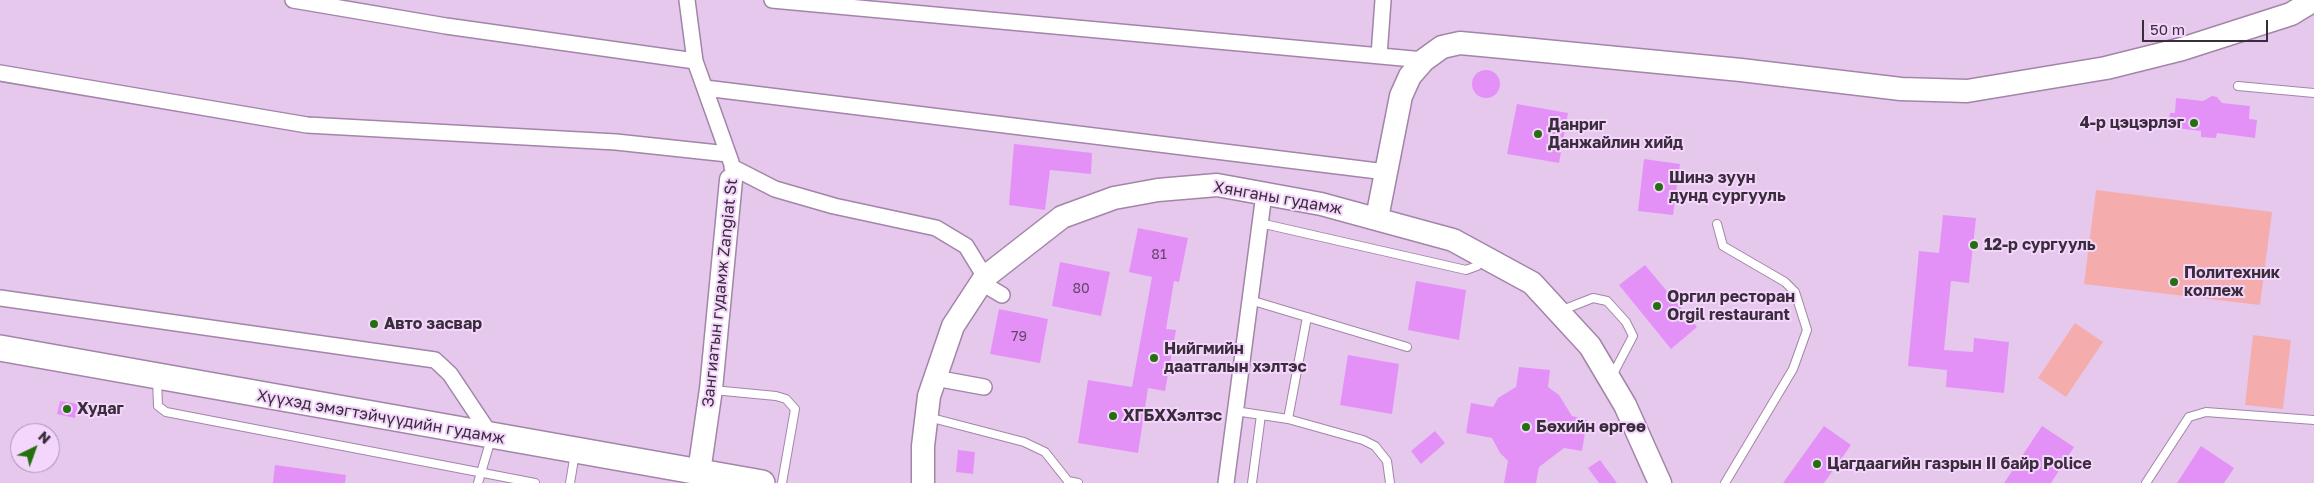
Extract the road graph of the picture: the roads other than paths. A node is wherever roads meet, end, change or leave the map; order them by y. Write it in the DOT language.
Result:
graph roads {
  1 [pos="293,0"];
  2 [pos="688,0"];
  3 [pos="772,0"];
  4 [pos="1382,0"];
  5 [pos="2314,0"];
  6 [pos="1379,56"];
  7 [pos="696,60"];
  8 [pos="1424,60"];
  9 [pos="0,73"];
  10 [pos="2238,86"];
  11 [pos="705,88"];
  12 [pos="2314,93"];
  13 [pos="731,167"];
  14 [pos="1386,172"];
  15 [pos="1264,194"];
  16 [pos="1377,218"];
  17 [pos="1260,223"];
  18 [pos="1717,224"];
  19 [pos="1485,257"];
  20 [pos="984,280"];
  21 [pos="1002,295"];
  22 [pos="0,298"];
  23 [pos="1250,300"];
  24 [pos="1558,312"];
  25 [pos="1307,317"];
  26 [pos="1407,347"];
  27 [pos="0,348"];
  28 [pos="157,377"];
  29 [pos="935,378"];
  30 [pos="1610,380"];
  31 [pos="984,387"];
  32 [pos="711,389"];
  33 [pos="1235,411"];
  34 [pos="1261,415"];
  35 [pos="926,417"];
  36 [pos="1288,419"];
  37 [pos="2314,420"];
  38 [pos="492,437"];
  39 [pos="576,450"];
  40 [pos="481,472"];
  41 [pos="699,472"];
  42 [pos="478,483"];
  43 [pos="536,483"];
  44 [pos="570,483"];
  45 [pos="762,483"];
  46 [pos="782,483"];
  47 [pos="923,483"];
  48 [pos="1078,483"];
  49 [pos="1226,483"];
  50 [pos="1252,483"];
  51 [pos="1390,483"];
  52 [pos="1660,483"];
  53 [pos="1725,483"];
  54 [pos="2146,483"];
  1 -- 7 [label="street"];
  2 -- 7 [label="street, Зангиатын гудамж Zangiat St"];
  3 -- 6 [label="street"];
  4 -- 6 [label="street"];
  5 -- 8 [label="street"];
  6 -- 8 [label="street"];
  7 -- 11 [label="street, Зангиатын гудамж Zangiat St"];
  8 -- 14 [label="street"];
  9 -- 13 [label="street"];
  10 -- 12 [label="lane"];
  11 -- 13 [label="street, Зангиатын гудамж Zangiat St"];
  11 -- 14 [label="street"];
  13 -- 20 [label="street"];
  13 -- 32 [label="street, Зангиатын гудамж Zangiat St"];
  14 -- 16 [label="street"];
  15 -- 16 [label="street, Хянганы гудамж"];
  15 -- 17 [label="street"];
  15 -- 20 [label="street, Хянганы гудамж"];
  16 -- 19 [label="street, Хянганы гудамж"];
  17 -- 19 [label="lane"];
  17 -- 23 [label="street"];
  18 -- 53 [label="lane"];
  19 -- 24 [label="street, Хянганы гудамж"];
  20 -- 21 [label="street"];
  20 -- 29 [label="street, Хянганы гудамж"];
  22 -- 38 [label="street"];
  23 -- 25 [label="lane"];
  23 -- 33 [label="street"];
  24 -- 30 [label="street, Хянганы гудамж"];
  24 -- 30 [label="lane"];
  25 -- 26 [label="lane"];
  25 -- 36 [label="lane"];
  27 -- 28 [label="main road, Хүүхэд эмэгтэйчүүдийн гудамж"];
  28 -- 38 [label="main road, Хүүхэд эмэгтэйчүүдийн гудамж"];
  28 -- 40 [label="lane"];
  29 -- 31 [label="street"];
  29 -- 35 [label="street, Хянганы гудамж"];
  30 -- 52 [label="street, Хянганы гудамж"];
  32 -- 41 [label="street, Зангиатын гудамж Zangiat St"];
  32 -- 46 [label="lane"];
  33 -- 34 [label="lane"];
  33 -- 49 [label="street"];
  34 -- 36 [label="lane"];
  34 -- 50 [label="lane"];
  35 -- 47 [label="street, Хянганы гудамж"];
  35 -- 48 [label="lane"];
  36 -- 51 [label="lane"];
  37 -- 54 [label="lane"];
  38 -- 39 [label="main road, Хүүхэд эмэгтэйчүүдийн гудамж"];
  38 -- 40 [label="lane"];
  39 -- 41 [label="main road, Хүүхэд эмэгтэйчүүдийн гудамж"];
  39 -- 44 [label="lane"];
  40 -- 42 [label="lane"];
  40 -- 43 [label="lane"];
  41 -- 45 [label="main road, Хүүхэд эмэгтэйчүүдийн гудамж"];
}
